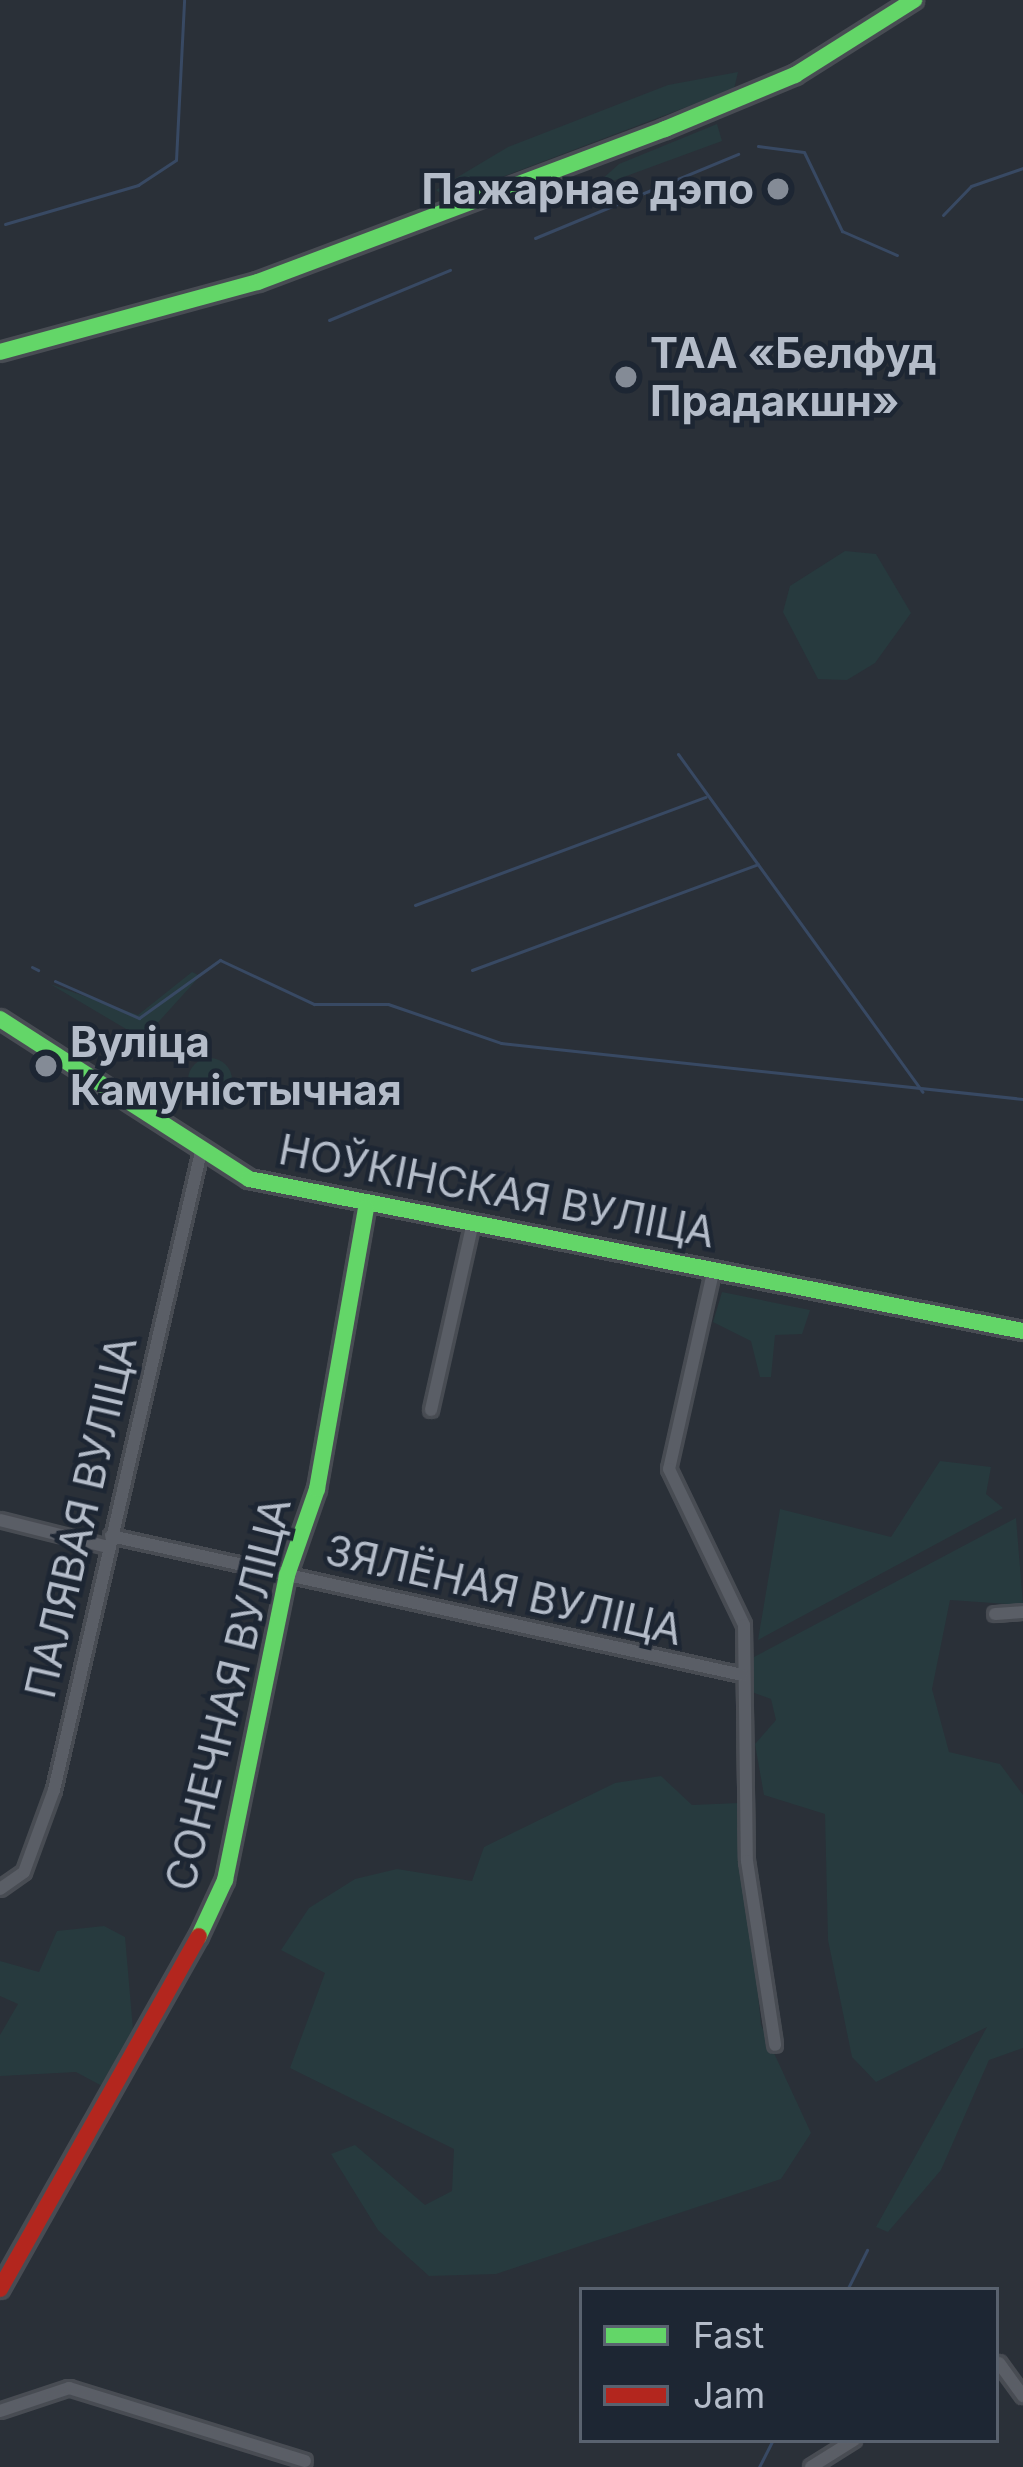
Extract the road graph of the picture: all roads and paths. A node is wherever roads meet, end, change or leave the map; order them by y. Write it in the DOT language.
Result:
graph roads {
  1 [pos="914,0"];
  2 [pos="0,352"];
  3 [pos="0,1019"];
  4 [pos="200,1156"];
  5 [pos="366,1208"];
  6 [pos="472,1226"];
  7 [pos="714,1268"];
  8 [pos="1023,1331"];
  9 [pos="430,1410"];
  10 [pos="0,1520"];
  11 [pos="110,1541"];
  12 [pos="287,1575"];
  13 [pos="1023,1612"];
  14 [pos="995,1614"];
  15 [pos="742,1675"];
  16 [pos="5,1887"];
  17 [pos="776,2045"];
  18 [pos="0,2289"];
  19 [pos="999,2362"];
  20 [pos="1023,2396"];
  21 [pos="0,2411"];
  22 [pos="849,2443"];
  23 [pos="305,2461"];
  24 [pos="811,2467"];
  1 -- 2 [label="street"];
  3 -- 4 [label="street, НОЎКІНСКАЯ ВУЛІЦА"];
  4 -- 5 [label="street, НОЎКІНСКАЯ ВУЛІЦА"];
  4 -- 11 [label="street, ПАЛЯВАЯ ВУЛІЦА"];
  5 -- 6 [label="street, НОЎКІНСКАЯ ВУЛІЦА"];
  5 -- 12 [label="street, СОНЕЧНАЯ ВУЛІЦА"];
  6 -- 7 [label="street, НОЎКІНСКАЯ ВУЛІЦА"];
  6 -- 9 [label="street"];
  7 -- 8 [label="street, НОЎКІНСКАЯ ВУЛІЦА"];
  7 -- 15 [label="street"];
  10 -- 11 [label="street, ЗЯЛЁНАЯ ВУЛІЦА"];
  11 -- 12 [label="street, ЗЯЛЁНАЯ ВУЛІЦА"];
  11 -- 16 [label="street, ПАЛЯВАЯ ВУЛІЦА"];
  12 -- 15 [label="street, ЗЯЛЁНАЯ ВУЛІЦА"];
  12 -- 18 [label="street, СОНЕЧНАЯ ВУЛІЦА"];
  13 -- 14 [label="street"];
  15 -- 17 [label="street"];
  19 -- 20 [label="street"];
  21 -- 23 [label="street"];
  22 -- 24 [label="street"];
}
